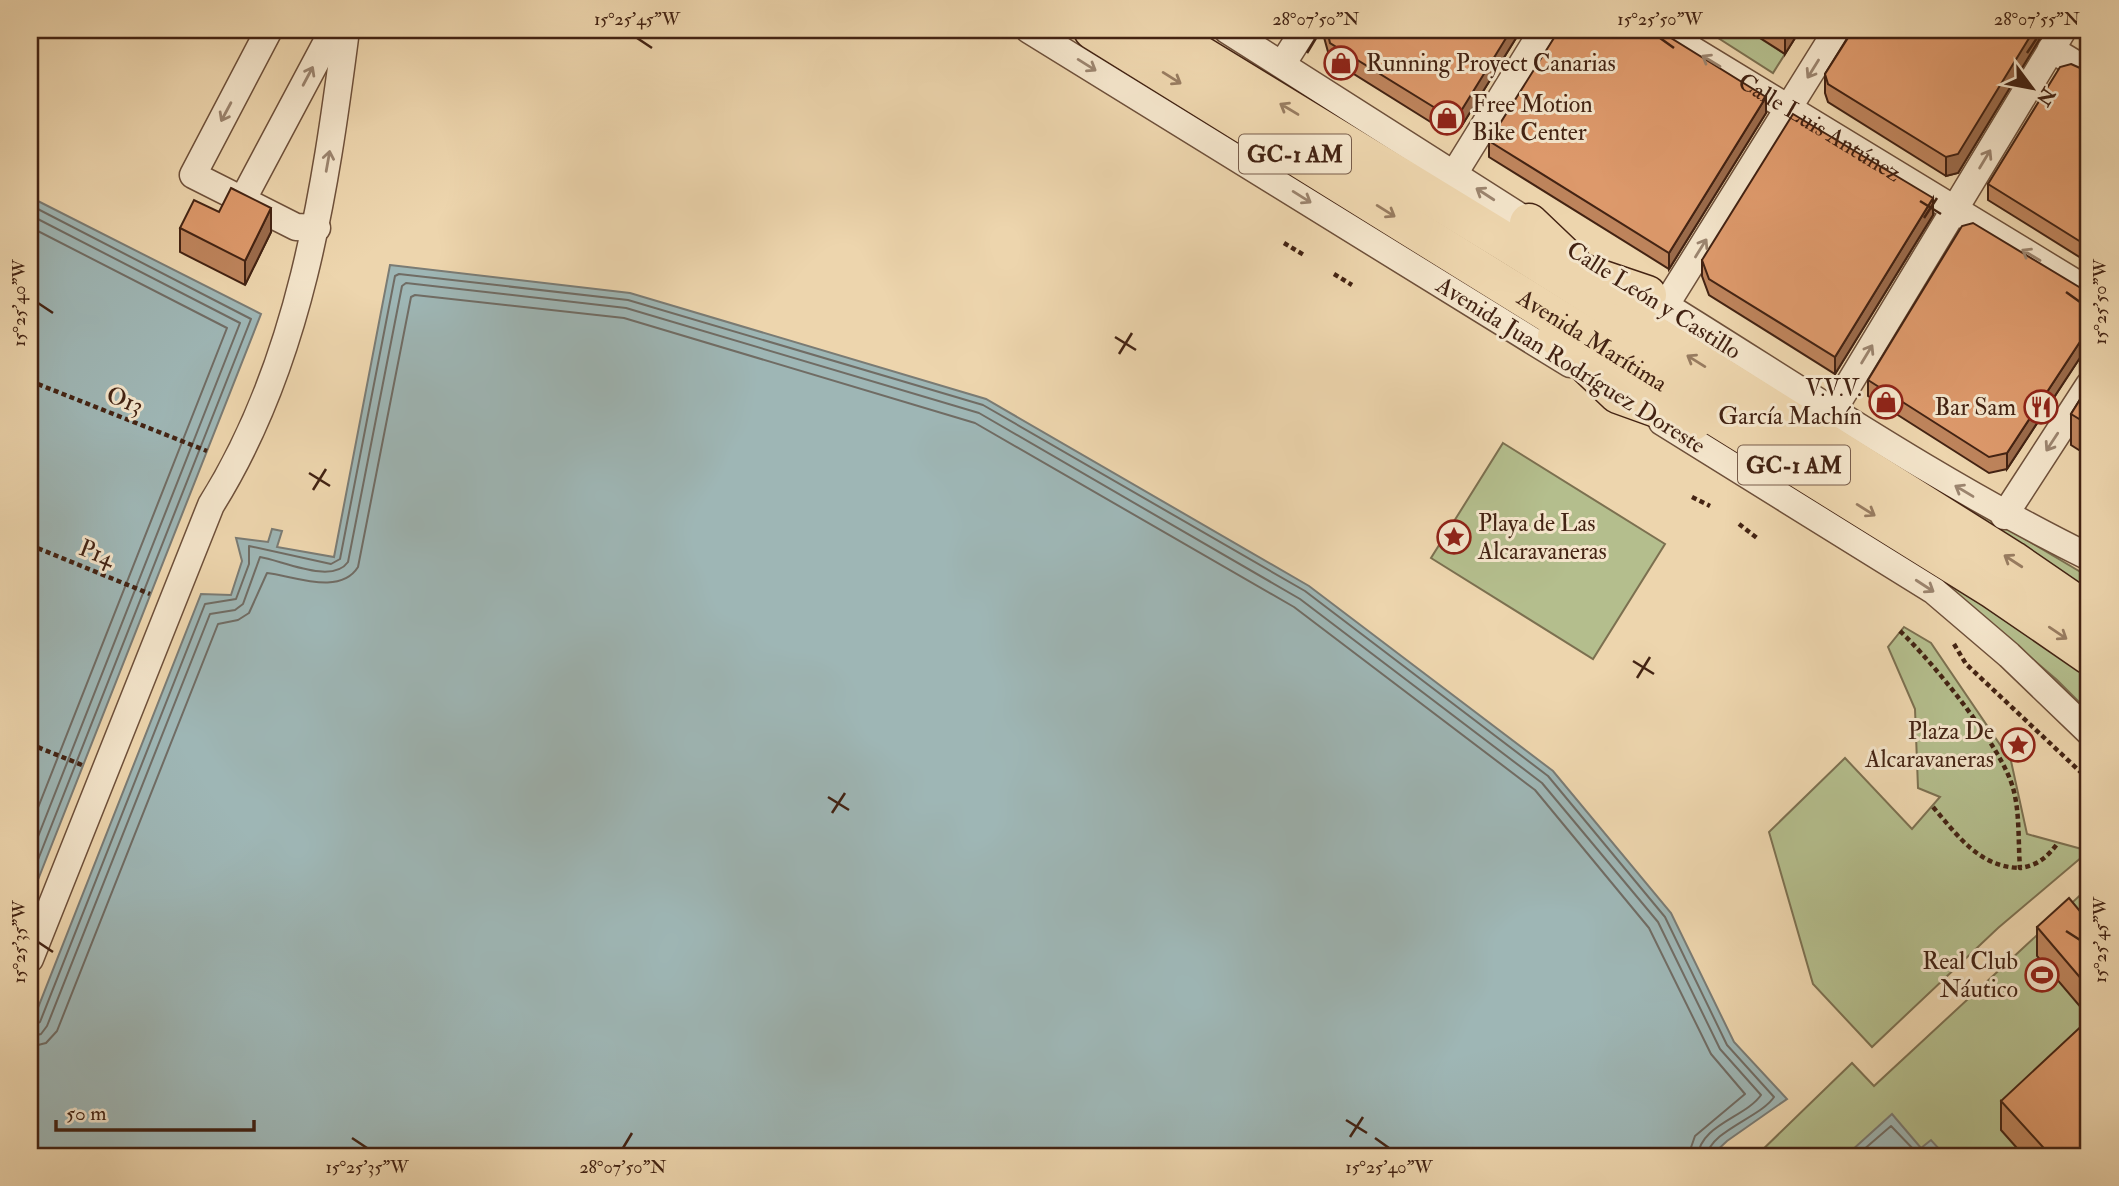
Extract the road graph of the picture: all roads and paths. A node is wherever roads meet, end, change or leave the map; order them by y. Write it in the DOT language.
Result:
graph roads {
  1 [pos="269,30"];
  2 [pos="333,30"];
  3 [pos="346,30"];
  4 [pos="1029,30"];
  5 [pos="1093,30"];
  6 [pos="1159,30"];
  7 [pos="1227,30"];
  8 [pos="1304,30"];
  9 [pos="1543,30"];
  10 [pos="1660,30"];
  11 [pos="1837,30"];
  12 [pos="2057,39"];
  13 [pos="1283,63"];
  14 [pos="2089,72"];
  15 [pos="1788,108"];
  16 [pos="1454,174"];
  17 [pos="242,201"];
  18 [pos="1955,209"];
  19 [pos="317,228"];
  20 [pos="1284,243"];
  21 [pos="1513,250"];
  22 [pos="1304,255"];
  23 [pos="1334,274"];
  24 [pos="1352,285"];
  25 [pos="2089,291"];
  26 [pos="1648,307"];
  27 [pos="30,381"];
  28 [pos="2089,385"];
  29 [pos="1618,394"];
  30 [pos="1832,412"];
  31 [pos="1763,446"];
  32 [pos="207,451"];
  33 [pos="1692,496"];
  34 [pos="1710,506"];
  35 [pos="2004,516"];
  36 [pos="1740,524"];
  37 [pos="1757,538"];
  38 [pos="30,545"];
  39 [pos="2089,557"];
  40 [pos="150,594"];
  41 [pos="2089,613"];
  42 [pos="1900,631"];
  43 [pos="2089,655"];
  44 [pos="2089,733"];
  45 [pos="30,744"];
  46 [pos="83,765"];
  47 [pos="1933,807"];
  48 [pos="2058,843"];
  49 [pos="2020,868"];
  50 [pos="30,959"];
  1 -- 17 [label="street, one-way"];
  17 -- 2 [label="street, one-way"];
  19 -- 3 [label="street, one-way"];
  4 -- 29 [label="street, Avenida Juan Rodríguez Doreste, one-way"];
  5 -- 21 [label="highway, Avenida Marítima / GC-1 AM, one-way"];
  21 -- 6 [label="highway, Avenida Marítima / GC-1 AM, one-way"];
  7 -- 13 [label="street"];
  8 -- 13 [label="street"];
  9 -- 16 [label="street"];
  15 -- 10 [label="street, Calle Luis Antúnez, one-way"];
  11 -- 15 [label="street, one-way"];
  12 -- 14 [label="street"];
  18 -- 12 [label="street, one-way"];
  13 -- 16 [label="street"];
  15 -- 18 [label="street, Calle Luis Antúnez"];
  26 -- 15 [label="street, one-way"];
  21 -- 16 [label="street, one-way"];
  17 -- 19 [label="street"];
  25 -- 18 [label="street, Calle Luis Antúnez, one-way"];
  30 -- 18 [label="street, one-way"];
  19 -- 50 [label="street"];
  20 -- 22 [label="path"];
  21 -- 26 [label="highway, Avenida Marítima / GC-1 AM"];
  21 -- 26 [label="highway"];
  21 -- 29 [label="highway"];
  21 -- 31 [label="highway, Avenida Marítima / GC-1 AM"];
  23 -- 24 [label="path"];
  26 -- 30 [label="street, Calle León y Castillo"];
  41 -- 26 [label="highway, Avenida Marítima / GC-1 AM, one-way"];
  27 -- 32 [label="path, O13"];
  28 -- 35 [label="street, one-way"];
  29 -- 31 [label="highway"];
  29 -- 44 [label="street, Avenida Juan Rodríguez Doreste, one-way"];
  35 -- 30 [label="street, Calle León y Castillo, one-way"];
  31 -- 43 [label="highway, Avenida Marítima / GC-1 AM, one-way"];
  33 -- 34 [label="path"];
  35 -- 39 [label="street, Calle León y Castillo"];
  36 -- 37 [label="path"];
  38 -- 40 [label="path, P14"];
  42 -- 49 [label="path"];
  45 -- 46 [label="path"];
  47 -- 49 [label="path"];
  48 -- 49 [label="path"];
}
